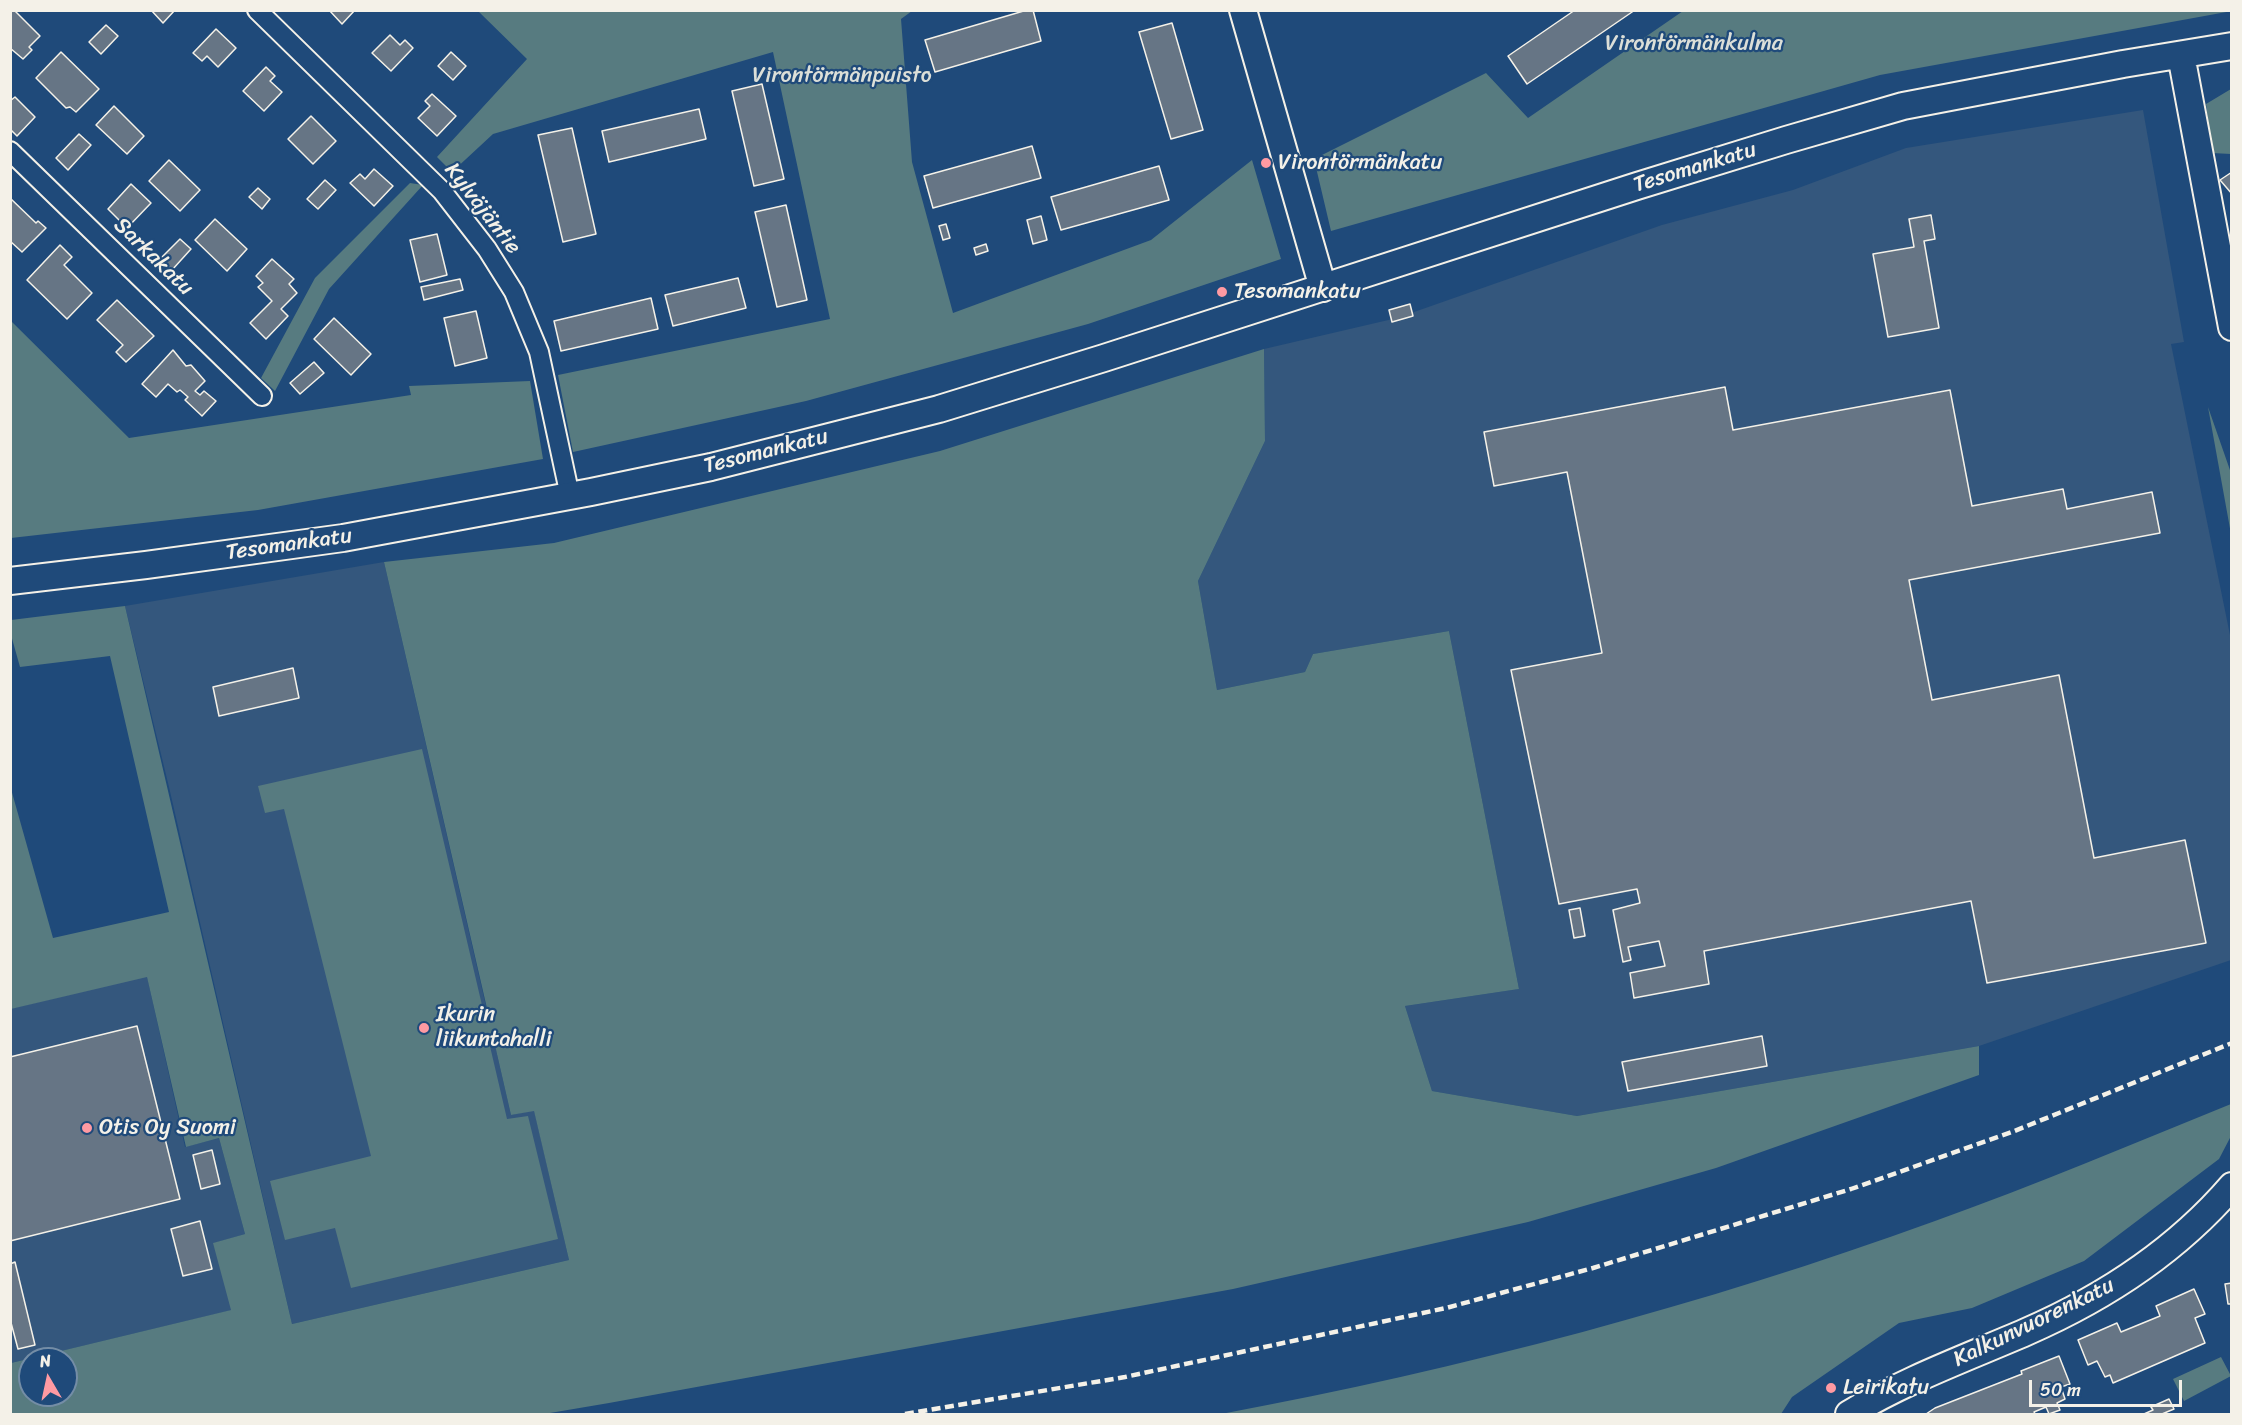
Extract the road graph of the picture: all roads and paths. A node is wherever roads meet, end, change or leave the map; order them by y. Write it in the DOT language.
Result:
graph roads {
  1 [pos="257,10"];
  2 [pos="1243,10"];
  3 [pos="2232,46"];
  4 [pos="2181,55"];
  5 [pos="10,151"];
  6 [pos="1323,288"];
  7 [pos="2232,327"];
  8 [pos="262,396"];
  9 [pos="570,496"];
  10 [pos="10,581"];
  11 [pos="2232,1186"];
  12 [pos="1849,1414"];
  1 -- 9 [label="street, Kylväjäntie"];
  2 -- 6 [label="main road"];
  3 -- 4 [label="main road, Tesomankatu"];
  4 -- 6 [label="main road, Tesomankatu"];
  4 -- 7 [label="main road"];
  5 -- 8 [label="street, Sarkakatu"];
  6 -- 9 [label="main road, Tesomankatu"];
  9 -- 10 [label="main road, Tesomankatu"];
  11 -- 12 [label="main road, Kalkunvuorenkatu"];
}
